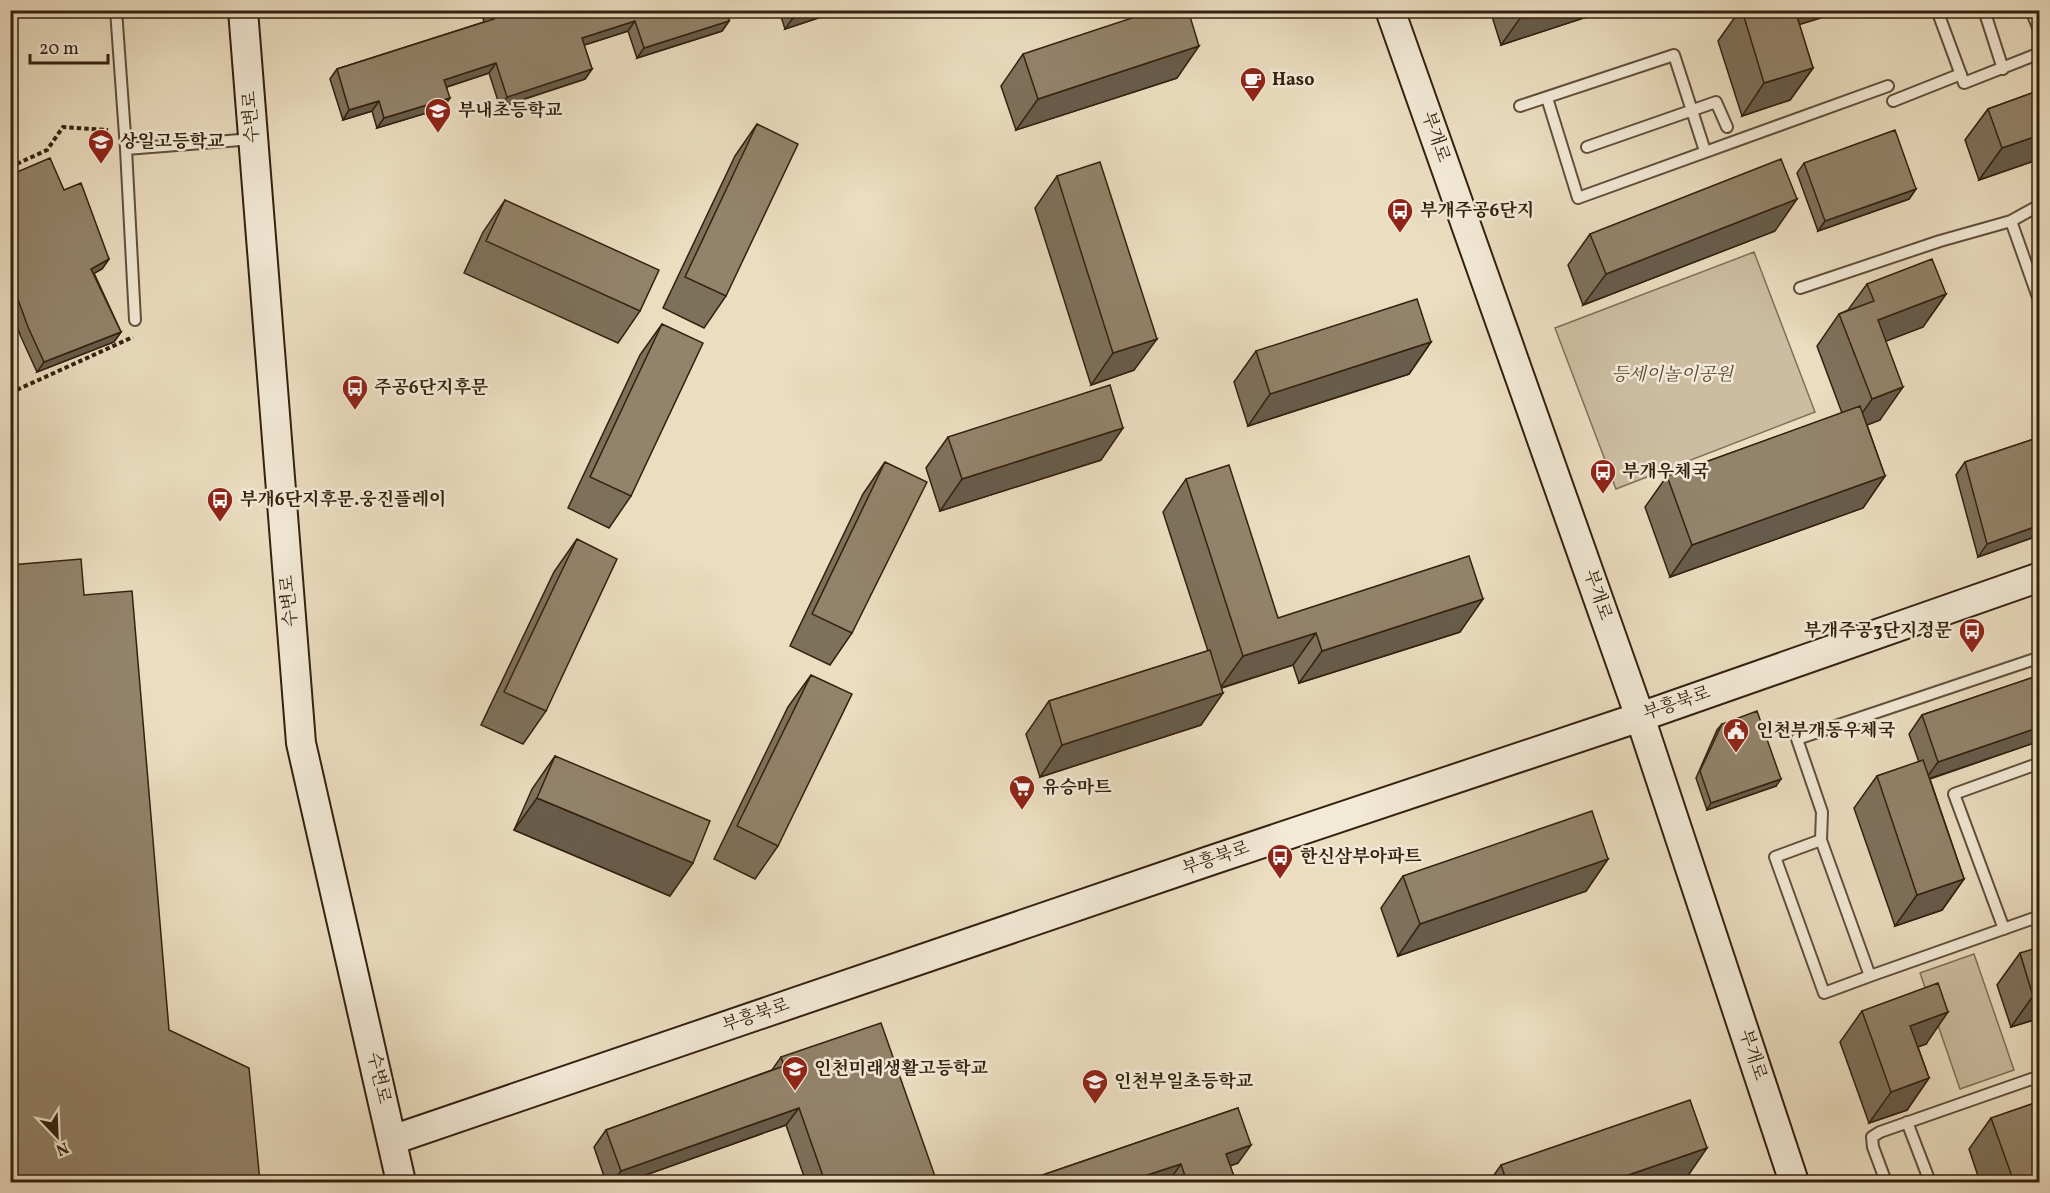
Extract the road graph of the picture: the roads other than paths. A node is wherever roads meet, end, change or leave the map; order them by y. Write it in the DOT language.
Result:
graph roads {
  1 [pos="116,10"];
  2 [pos="243,10"];
  3 [pos="1390,10"];
  4 [pos="1937,10"];
  5 [pos="1984,10"];
  6 [pos="2031,10"];
  7 [pos="2040,32"];
  8 [pos="2040,53"];
  9 [pos="2003,69"];
  10 [pos="1961,74"];
  11 [pos="1888,86"];
  12 [pos="1547,98"];
  13 [pos="1893,101"];
  14 [pos="1520,106"];
  15 [pos="1691,111"];
  16 [pos="1727,127"];
  17 [pos="254,139"];
  18 [pos="1587,147"];
  19 [pos="126,149"];
  20 [pos="1705,151"];
  21 [pos="2040,205"];
  22 [pos="2011,221"];
  23 [pos="1800,288"];
  24 [pos="2040,303"];
  25 [pos="135,320"];
  26 [pos="2040,577"];
  27 [pos="2035,659"];
  28 [pos="1640,717"];
  29 [pos="2040,763"];
  30 [pos="1821,840"];
  31 [pos="2040,916"];
  32 [pos="2004,929"];
  33 [pos="1870,976"];
  34 [pos="2040,1076"];
  35 [pos="1907,1122"];
  36 [pos="392,1140"];
  37 [pos="401,1182"];
  38 [pos="1794,1182"];
  39 [pos="1886,1182"];
  40 [pos="1930,1182"];
  1 -- 19 [label="lane"];
  2 -- 17 [label="street, 수변로"];
  3 -- 28 [label="street, 부개로"];
  4 -- 10 [label="lane"];
  5 -- 9 [label="lane"];
  6 -- 7 [label="lane"];
  8 -- 9 [label="lane"];
  9 -- 10 [label="lane"];
  10 -- 13 [label="lane"];
  11 -- 20 [label="lane"];
  12 -- 14 [label="lane"];
  12 -- 15 [label="lane"];
  12 -- 20 [label="lane"];
  15 -- 16 [label="lane"];
  15 -- 18 [label="lane"];
  15 -- 20 [label="lane"];
  17 -- 19 [label="lane"];
  17 -- 36 [label="street, 수변로"];
  19 -- 25 [label="lane"];
  21 -- 22 [label="lane"];
  22 -- 23 [label="lane"];
  22 -- 24 [label="lane"];
  26 -- 28 [label="street, 부흥북로"];
  27 -- 30 [label="lane"];
  28 -- 36 [label="street, 부흥북로"];
  28 -- 38 [label="street, 부개로"];
  29 -- 32 [label="lane"];
  30 -- 33 [label="lane"];
  30 -- 33 [label="lane"];
  31 -- 32 [label="lane"];
  32 -- 33 [label="lane"];
  34 -- 35 [label="lane"];
  35 -- 39 [label="lane"];
  35 -- 40 [label="lane"];
  36 -- 37 [label="street, 수변로"];
}
